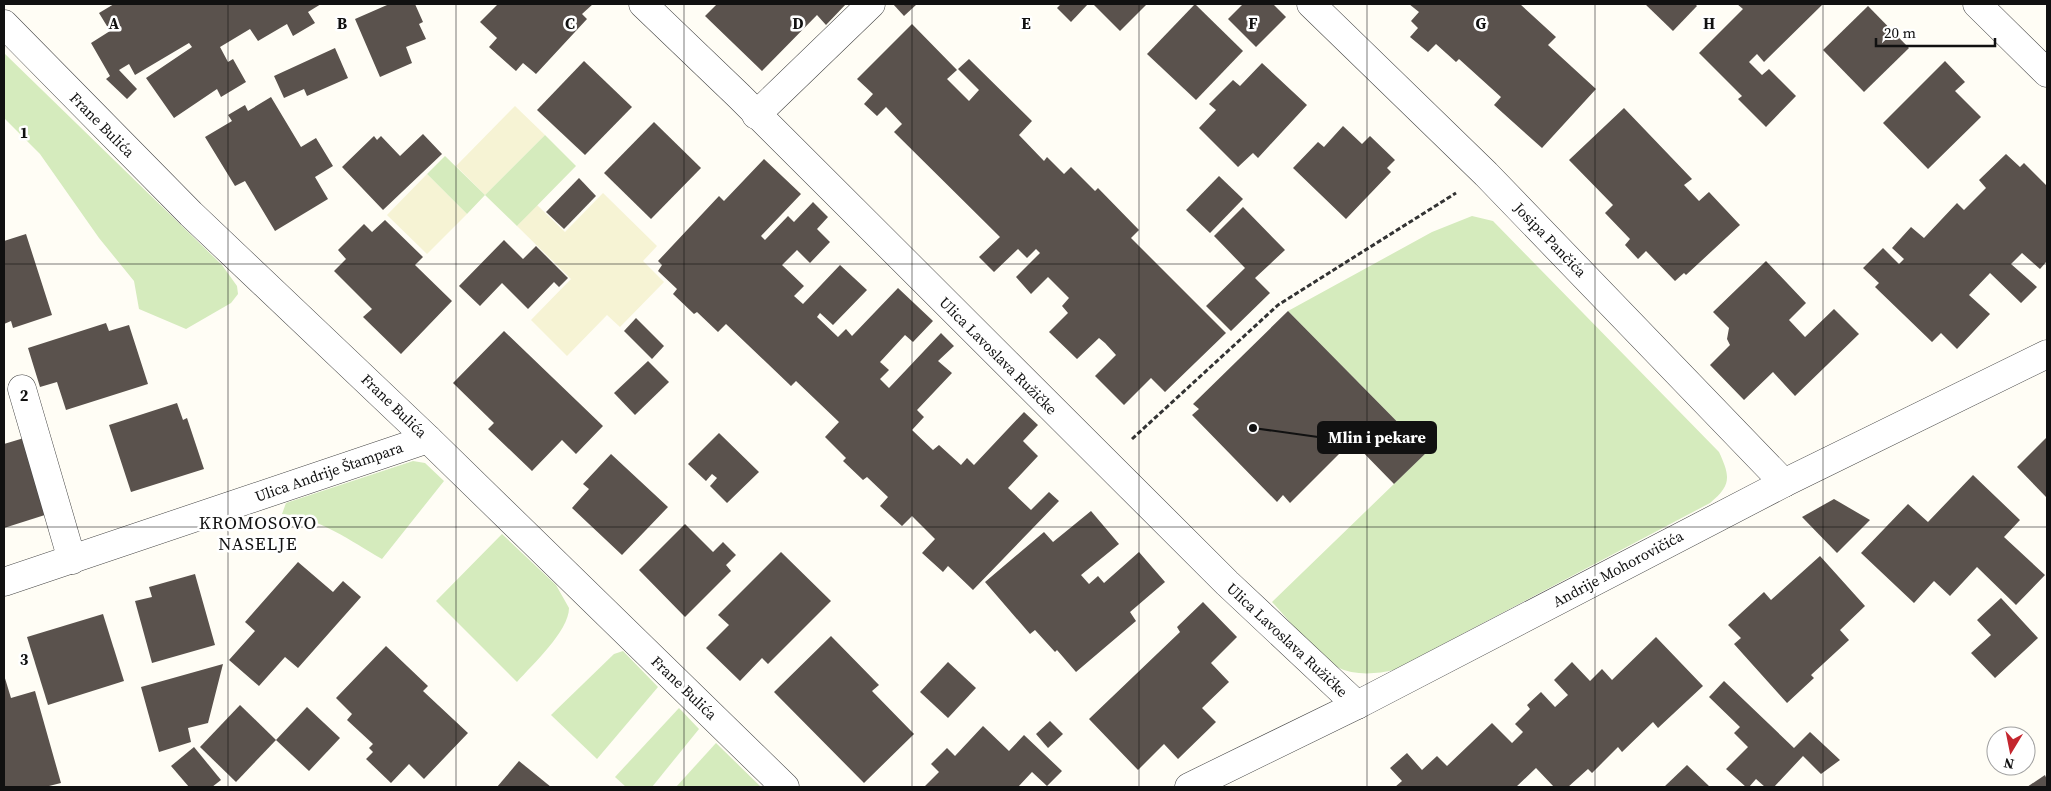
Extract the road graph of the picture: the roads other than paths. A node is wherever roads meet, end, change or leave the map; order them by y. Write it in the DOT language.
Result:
graph roads {
  1 [pos="642,4"];
  2 [pos="871,4"];
  3 [pos="1311,4"];
  4 [pos="1977,4"];
  5 [pos="4,24"];
  6 [pos="2047,73"];
  7 [pos="756,115"];
  8 [pos="2047,354"];
  9 [pos="22,390"];
  10 [pos="428,439"];
  11 [pos="1784,482"];
  12 [pos="72,560"];
  13 [pos="4,582"];
  14 [pos="1357,705"];
  15 [pos="785,787"];
  16 [pos="1189,787"];
  1 -- 7 [label="street, Ulica Lavoslava Ružičke"];
  2 -- 7 [label="street"];
  3 -- 11 [label="street, Josipa Pančića"];
  4 -- 6 [label="street"];
  5 -- 10 [label="street, Frane Bulića"];
  7 -- 14 [label="street, Ulica Lavoslava Ružičke"];
  8 -- 11 [label="street, Andrije Mohorovičića"];
  9 -- 12 [label="street"];
  10 -- 12 [label="street, Ulica Andrije Štampara"];
  10 -- 15 [label="street, Frane Bulića"];
  11 -- 14 [label="street, Andrije Mohorovičića"];
  12 -- 13 [label="street, Ulica Andrije Štampara"];
  14 -- 16 [label="street, Andrije Mohorovičića"];
}
